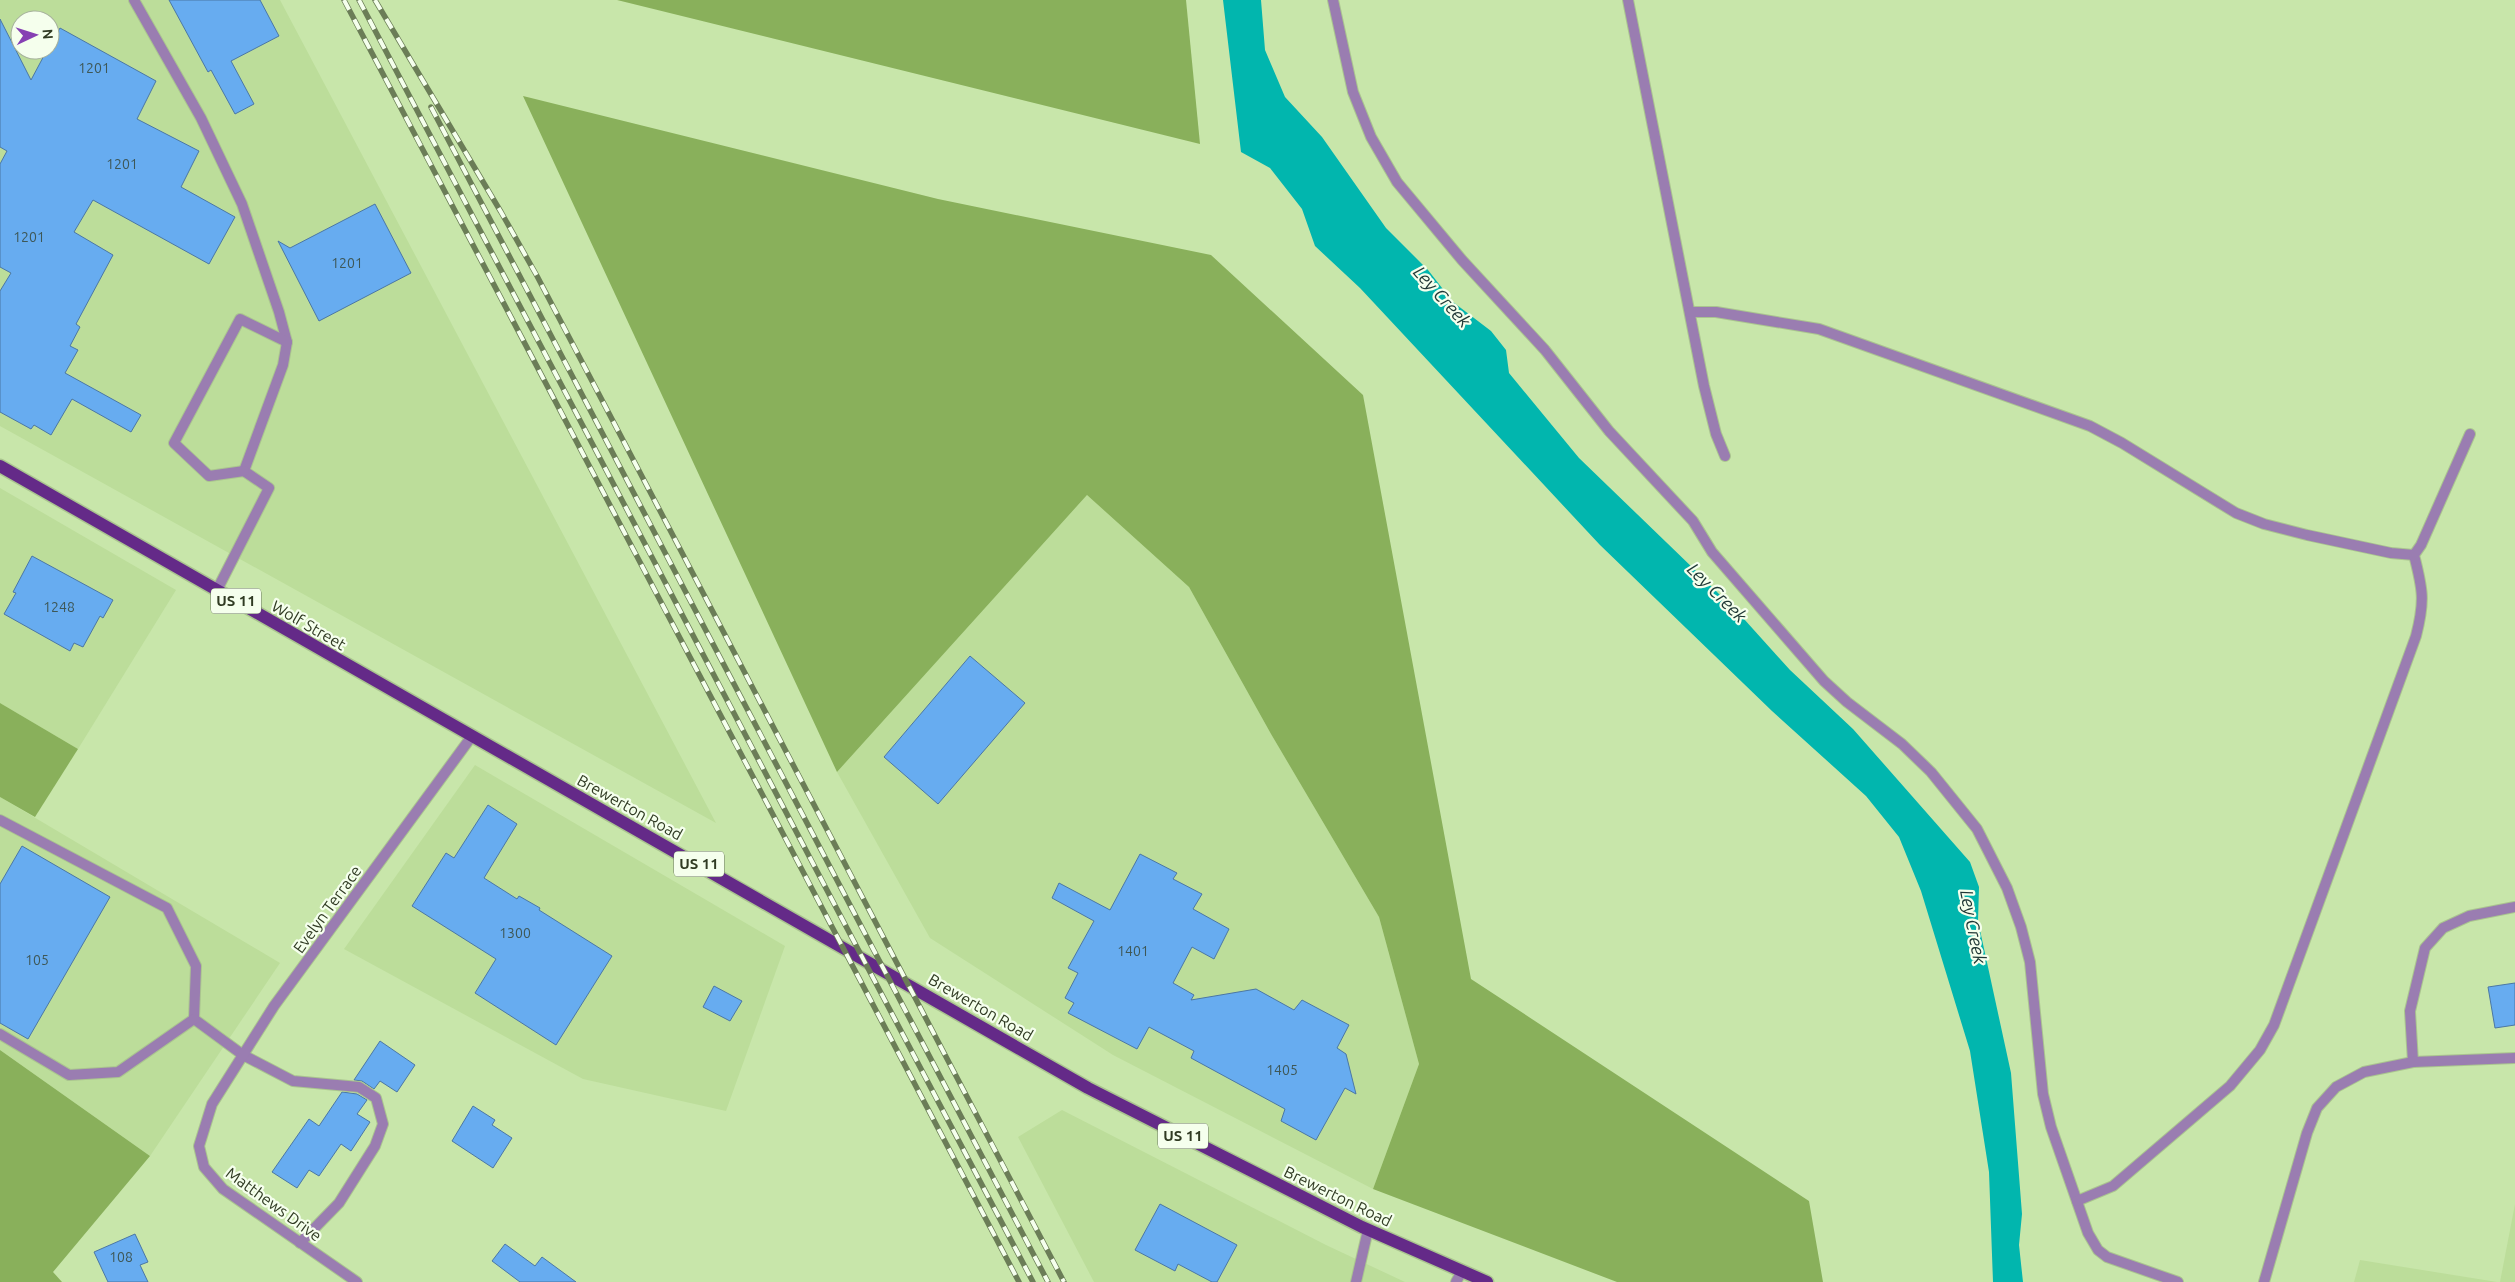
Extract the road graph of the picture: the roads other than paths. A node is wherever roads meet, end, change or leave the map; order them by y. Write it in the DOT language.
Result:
graph roads {
  1 [pos="134,0"];
  2 [pos="1333,0"];
  3 [pos="1628,0"];
  4 [pos="1690,312"];
  5 [pos="286,342"];
  6 [pos="2470,434"];
  7 [pos="1725,456"];
  8 [pos="0,466"];
  9 [pos="244,471"];
  10 [pos="2414,555"];
  11 [pos="217,590"];
  12 [pos="472,736"];
  13 [pos="0,820"];
  14 [pos="2515,907"];
  15 [pos="194,1019"];
  16 [pos="0,1034"];
  17 [pos="242,1055"];
  18 [pos="2515,1058"];
  19 [pos="2413,1062"];
  20 [pos="212,1104"];
  21 [pos="2076,1201"];
  22 [pos="1368,1230"];
  23 [pos="300,1243"];
  24 [pos="1459,1276"];
  25 [pos="356,1282"];
  26 [pos="1356,1282"];
  27 [pos="1487,1282"];
  28 [pos="2178,1282"];
  29 [pos="2264,1282"];
  1 -- 5 [label="street"];
  2 -- 21 [label="street"];
  3 -- 4 [label="street"];
  4 -- 7 [label="street"];
  4 -- 10 [label="street"];
  5 -- 9 [label="street"];
  5 -- 9 [label="street"];
  6 -- 10 [label="street"];
  8 -- 11 [label="main road, Wolf Street / US 11"];
  9 -- 11 [label="street"];
  10 -- 21 [label="street"];
  11 -- 12 [label="main road, Wolf Street / US 11"];
  12 -- 17 [label="street, Evelyn Terrace"];
  12 -- 22 [label="main road, Brewerton Road / US 11"];
  13 -- 15 [label="street"];
  14 -- 19 [label="street"];
  15 -- 16 [label="street"];
  15 -- 17 [label="street"];
  17 -- 20 [label="street, Evelyn Terrace"];
  17 -- 23 [label="street"];
  18 -- 19 [label="street"];
  19 -- 29 [label="street"];
  20 -- 23 [label="street, Matthews Drive"];
  21 -- 28 [label="street"];
  22 -- 24 [label="main road, Brewerton Road / US 11"];
  22 -- 26 [label="street"];
  23 -- 25 [label="street, Matthews Drive"];
  24 -- 27 [label="main road, Brewerton Road / US 11"];
}
